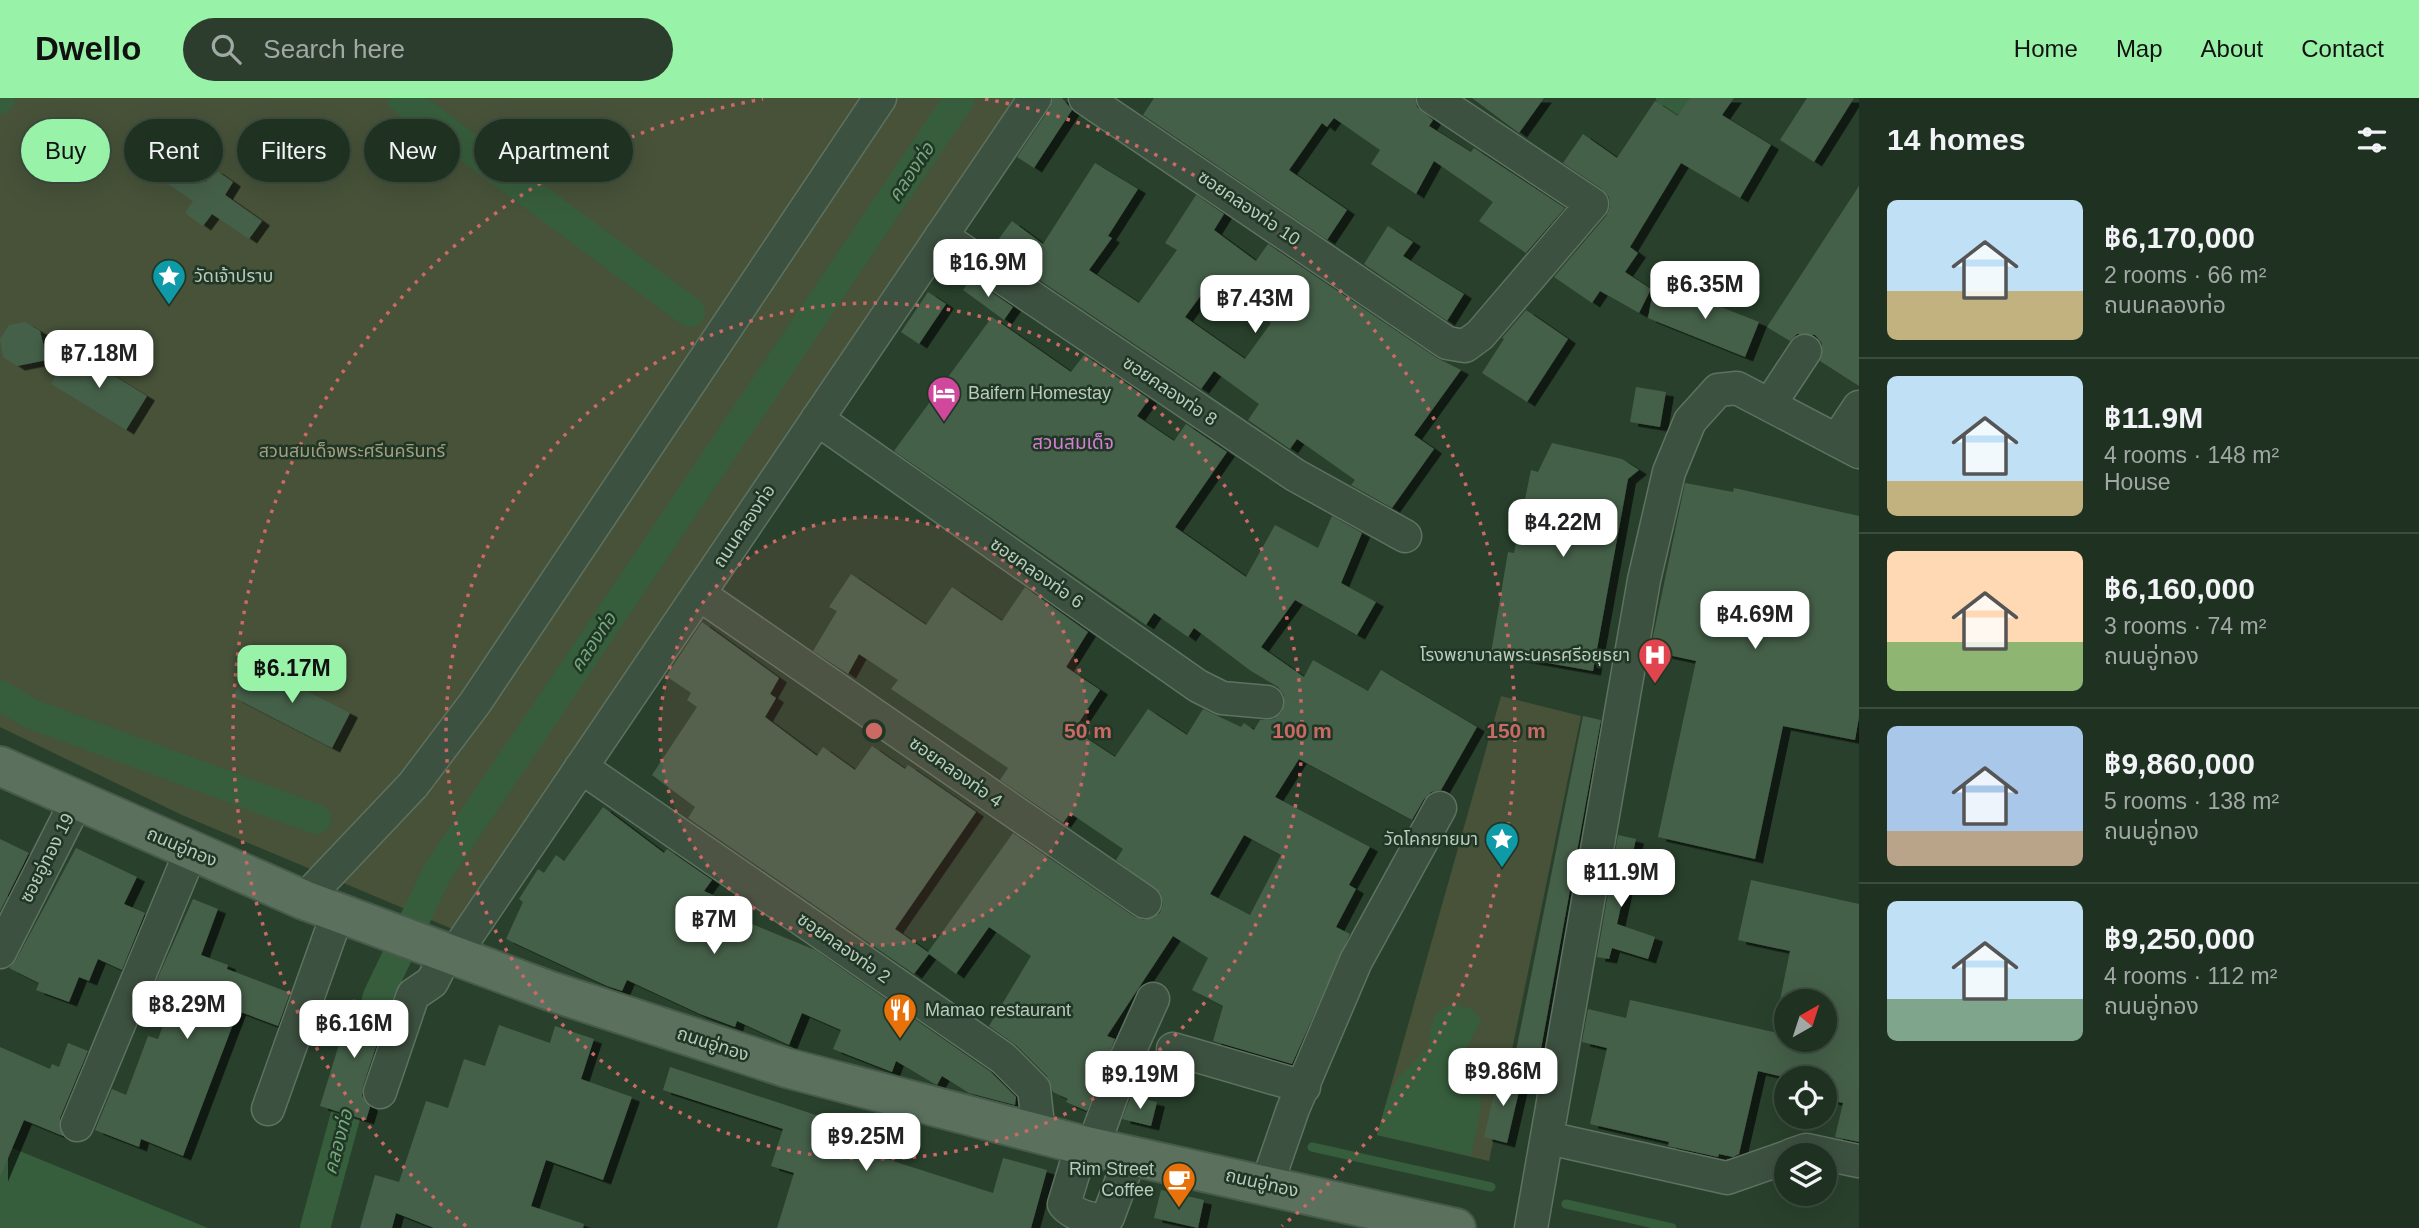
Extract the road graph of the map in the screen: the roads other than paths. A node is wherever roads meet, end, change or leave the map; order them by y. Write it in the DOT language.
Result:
graph roads {
  1 [pos="880,98"];
  2 [pos="1035,98"];
  3 [pos="1085,98"];
  4 [pos="1433,98"];
  5 [pos="941,236"];
  6 [pos="1805,351"];
  7 [pos="1770,404"];
  8 [pos="1859,407"];
  9 [pos="817,419"];
  10 [pos="1848,446"];
  11 [pos="1405,536"];
  12 [pos="699,594"];
  13 [pos="1267,702"];
  14 [pos="0,766"];
  15 [pos="581,767"];
  16 [pos="76,802"];
  17 [pos="1440,808"];
  18 [pos="191,851"];
  19 [pos="1145,902"];
  20 [pos="335,911"];
  21 [pos="0,952"];
  22 [pos="446,952"];
  23 [pos="1153,999"];
  24 [pos="1173,1049"];
  25 [pos="1304,1087"];
  26 [pos="380,1092"];
  27 [pos="268,1109"];
  28 [pos="77,1125"];
  29 [pos="1039,1134"];
  30 [pos="1548,1138"];
  31 [pos="1087,1146"];
  32 [pos="1131,1155"];
  33 [pos="1837,1156"];
  34 [pos="1774,1161"];
  35 [pos="1859,1161"];
  36 [pos="1267,1184"];
  37 [pos="1385,1220"];
  38 [pos="1456,1228"];
  39 [pos="1531,1228"];
  1 -- 20 [label="street"];
  2 -- 5 [label="street, ถนนคลองท่อ"];
  3 -- 4 [label="street, ซอยคลองท่อ 10"];
  5 -- 9 [label="street, ถนนคลองท่อ"];
  5 -- 11 [label="street, ซอยคลองท่อ 8"];
  6 -- 7 [label="street"];
  7 -- 10 [label="street"];
  7 -- 30 [label="street"];
  8 -- 10 [label="street"];
  9 -- 12 [label="street, ถนนคลองท่อ"];
  9 -- 13 [label="street, ซอยคลองท่อ 6"];
  12 -- 15 [label="street, ถนนคลองท่อ"];
  12 -- 19 [label="street, ซอยคลองท่อ 4"];
  14 -- 16 [label="main road, ถนนอู่ทอง"];
  15 -- 22 [label="street, ถนนคลองท่อ"];
  15 -- 29 [label="street, ซอยคลองท่อ 2"];
  16 -- 18 [label="main road, ถนนอู่ทอง"];
  16 -- 21 [label="street, ซอยอู่ทอง 19"];
  17 -- 25 [label="street"];
  18 -- 20 [label="main road, ถนนอู่ทอง"];
  18 -- 28 [label="street"];
  20 -- 22 [label="main road, ถนนอู่ทอง"];
  20 -- 27 [label="street"];
  22 -- 26 [label="street, ถนนคลองท่อ"];
  22 -- 29 [label="main road, ถนนอู่ทอง"];
  23 -- 31 [label="street"];
  24 -- 25 [label="street"];
  25 -- 36 [label="street"];
  29 -- 31 [label="main road, ถนนอู่ทอง"];
  30 -- 34 [label="street"];
  30 -- 39 [label="street"];
  31 -- 32 [label="main road, ถนนอู่ทอง"];
  31 -- 32 [label="street"];
  32 -- 36 [label="main road, ถนนอู่ทอง"];
  33 -- 35 [label="street"];
  36 -- 37 [label="main road, ถนนอู่ทอง"];
  37 -- 38 [label="main road, ถนนอู่ทอง"];
}
